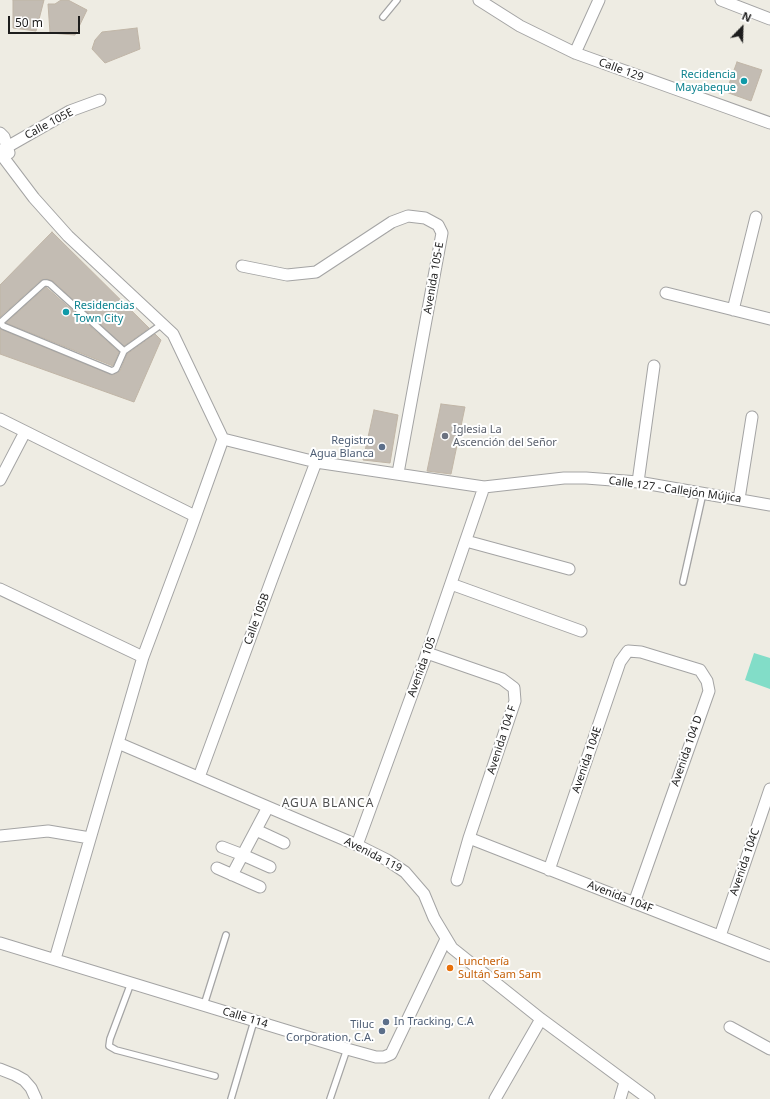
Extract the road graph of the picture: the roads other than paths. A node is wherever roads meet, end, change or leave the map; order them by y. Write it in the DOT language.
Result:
graph roads {
  1 [pos="397,0"];
  2 [pos="478,0"];
  3 [pos="599,0"];
  4 [pos="721,0"];
  5 [pos="383,17"];
  6 [pos="770,19"];
  7 [pos="575,54"];
  8 [pos="100,100"];
  9 [pos="770,123"];
  10 [pos="0,133"];
  11 [pos="2,150"];
  12 [pos="756,217"];
  13 [pos="242,266"];
  14 [pos="666,293"];
  15 [pos="733,310"];
  16 [pos="770,319"];
  17 [pos="162,324"];
  18 [pos="124,351"];
  19 [pos="654,366"];
  20 [pos="752,417"];
  21 [pos="0,419"];
  22 [pos="25,432"];
  23 [pos="223,439"];
  24 [pos="316,462"];
  25 [pos="398,474"];
  26 [pos="0,480"];
  27 [pos="638,482"];
  28 [pos="484,487"];
  29 [pos="703,493"];
  30 [pos="739,499"];
  31 [pos="770,505"];
  32 [pos="195,516"];
  33 [pos="466,541"];
  34 [pos="569,569"];
  35 [pos="683,582"];
  36 [pos="451,584"];
  37 [pos="0,589"];
  38 [pos="581,631"];
  39 [pos="628,652"];
  40 [pos="427,653"];
  41 [pos="143,656"];
  42 [pos="118,743"];
  43 [pos="199,777"];
  44 [pos="770,789"];
  45 [pos="268,807"];
  46 [pos="256,830"];
  47 [pos="0,836"];
  48 [pos="90,838"];
  49 [pos="469,838"];
  50 [pos="284,843"];
  51 [pos="357,845"];
  52 [pos="222,847"];
  53 [pos="243,855"];
  54 [pos="270,867"];
  55 [pos="217,868"];
  56 [pos="549,870"];
  57 [pos="232,875"];
  58 [pos="457,880"];
  59 [pos="260,887"];
  60 [pos="634,903"];
  61 [pos="226,935"];
  62 [pos="720,936"];
  63 [pos="446,939"];
  64 [pos="0,942"];
  65 [pos="770,956"];
  66 [pos="55,959"];
  67 [pos="131,983"];
  68 [pos="204,1005"];
  69 [pos="541,1019"];
  70 [pos="254,1020"];
  71 [pos="730,1027"];
  72 [pos="347,1049"];
  73 [pos="770,1049"];
  74 [pos="0,1069"];
  75 [pos="215,1076"];
  76 [pos="625,1082"];
  77 [pos="36,1099"];
  78 [pos="231,1099"];
  79 [pos="330,1099"];
  80 [pos="495,1099"];
  81 [pos="620,1099"];
  82 [pos="649,1099"];
  1 -- 5 [label="lane"];
  2 -- 7 [label="street, Calle 129"];
  3 -- 7 [label="street"];
  4 -- 6 [label="street"];
  7 -- 9 [label="street, Calle 129"];
  8 -- 11 [label="street, Calle 105E"];
  10 -- 11 [label="street"];
  11 -- 17 [label="street"];
  12 -- 15 [label="street"];
  13 -- 25 [label="street, Avenida 105-E"];
  14 -- 15 [label="street"];
  15 -- 16 [label="street"];
  17 -- 18 [label="lane"];
  17 -- 23 [label="street"];
  18 -- 18 [label="lane"];
  19 -- 27 [label="street"];
  20 -- 30 [label="street"];
  21 -- 22 [label="street"];
  22 -- 26 [label="street"];
  22 -- 32 [label="street"];
  23 -- 24 [label="street, Calle 127 - Callejón Mújica"];
  23 -- 32 [label="street"];
  24 -- 25 [label="street, Calle 127 - Callejón Mújica"];
  24 -- 43 [label="street, Calle 105B"];
  25 -- 28 [label="street, Calle 127 - Callejón Mújica"];
  27 -- 28 [label="street, Calle 127 - Callejón Mújica"];
  27 -- 29 [label="street, Calle 127 - Callejón Mújica"];
  28 -- 33 [label="street, Avenida 105"];
  29 -- 30 [label="street, Calle 127 - Callejón Mújica"];
  29 -- 35 [label="lane"];
  30 -- 31 [label="street, Calle 127 - Callejón Mújica"];
  32 -- 41 [label="street"];
  33 -- 34 [label="street"];
  33 -- 36 [label="street, Avenida 105"];
  36 -- 38 [label="street"];
  36 -- 40 [label="street, Avenida 105"];
  37 -- 41 [label="street"];
  39 -- 56 [label="street, Avenida 104E"];
  39 -- 60 [label="street, Avenida 104 D"];
  40 -- 49 [label="street, Avenida 104 F"];
  40 -- 51 [label="street, Avenida 105"];
  41 -- 42 [label="street"];
  42 -- 43 [label="street, Avenida 119"];
  42 -- 48 [label="street"];
  43 -- 45 [label="street, Avenida 119"];
  44 -- 62 [label="street, Avenida 104C"];
  45 -- 46 [label="street"];
  45 -- 51 [label="street, Avenida 119"];
  46 -- 50 [label="street"];
  46 -- 53 [label="street"];
  47 -- 48 [label="street"];
  48 -- 66 [label="street"];
  49 -- 56 [label="street, Avenida 104F"];
  49 -- 58 [label="street, Avenida 104 F"];
  51 -- 63 [label="street, Avenida 119"];
  52 -- 53 [label="street"];
  53 -- 54 [label="street"];
  53 -- 57 [label="street"];
  55 -- 57 [label="street"];
  56 -- 60 [label="street, Avenida 104F"];
  57 -- 59 [label="street"];
  60 -- 62 [label="street, Avenida 104F"];
  61 -- 68 [label="lane"];
  62 -- 65 [label="street, Avenida 104F"];
  63 -- 69 [label="street, Avenida 119"];
  63 -- 72 [label="street, Calle 114"];
  64 -- 66 [label="street, Calle 114"];
  66 -- 67 [label="street, Calle 114"];
  67 -- 68 [label="street, Calle 114"];
  67 -- 75 [label="lane"];
  68 -- 70 [label="street, Calle 114"];
  69 -- 76 [label="street, Avenida 119"];
  69 -- 80 [label="street"];
  70 -- 72 [label="street, Calle 114"];
  70 -- 78 [label="lane"];
  71 -- 73 [label="street"];
  72 -- 79 [label="lane"];
  74 -- 77 [label="street"];
  76 -- 81 [label="street"];
  76 -- 82 [label="street, Avenida 119"];
}
